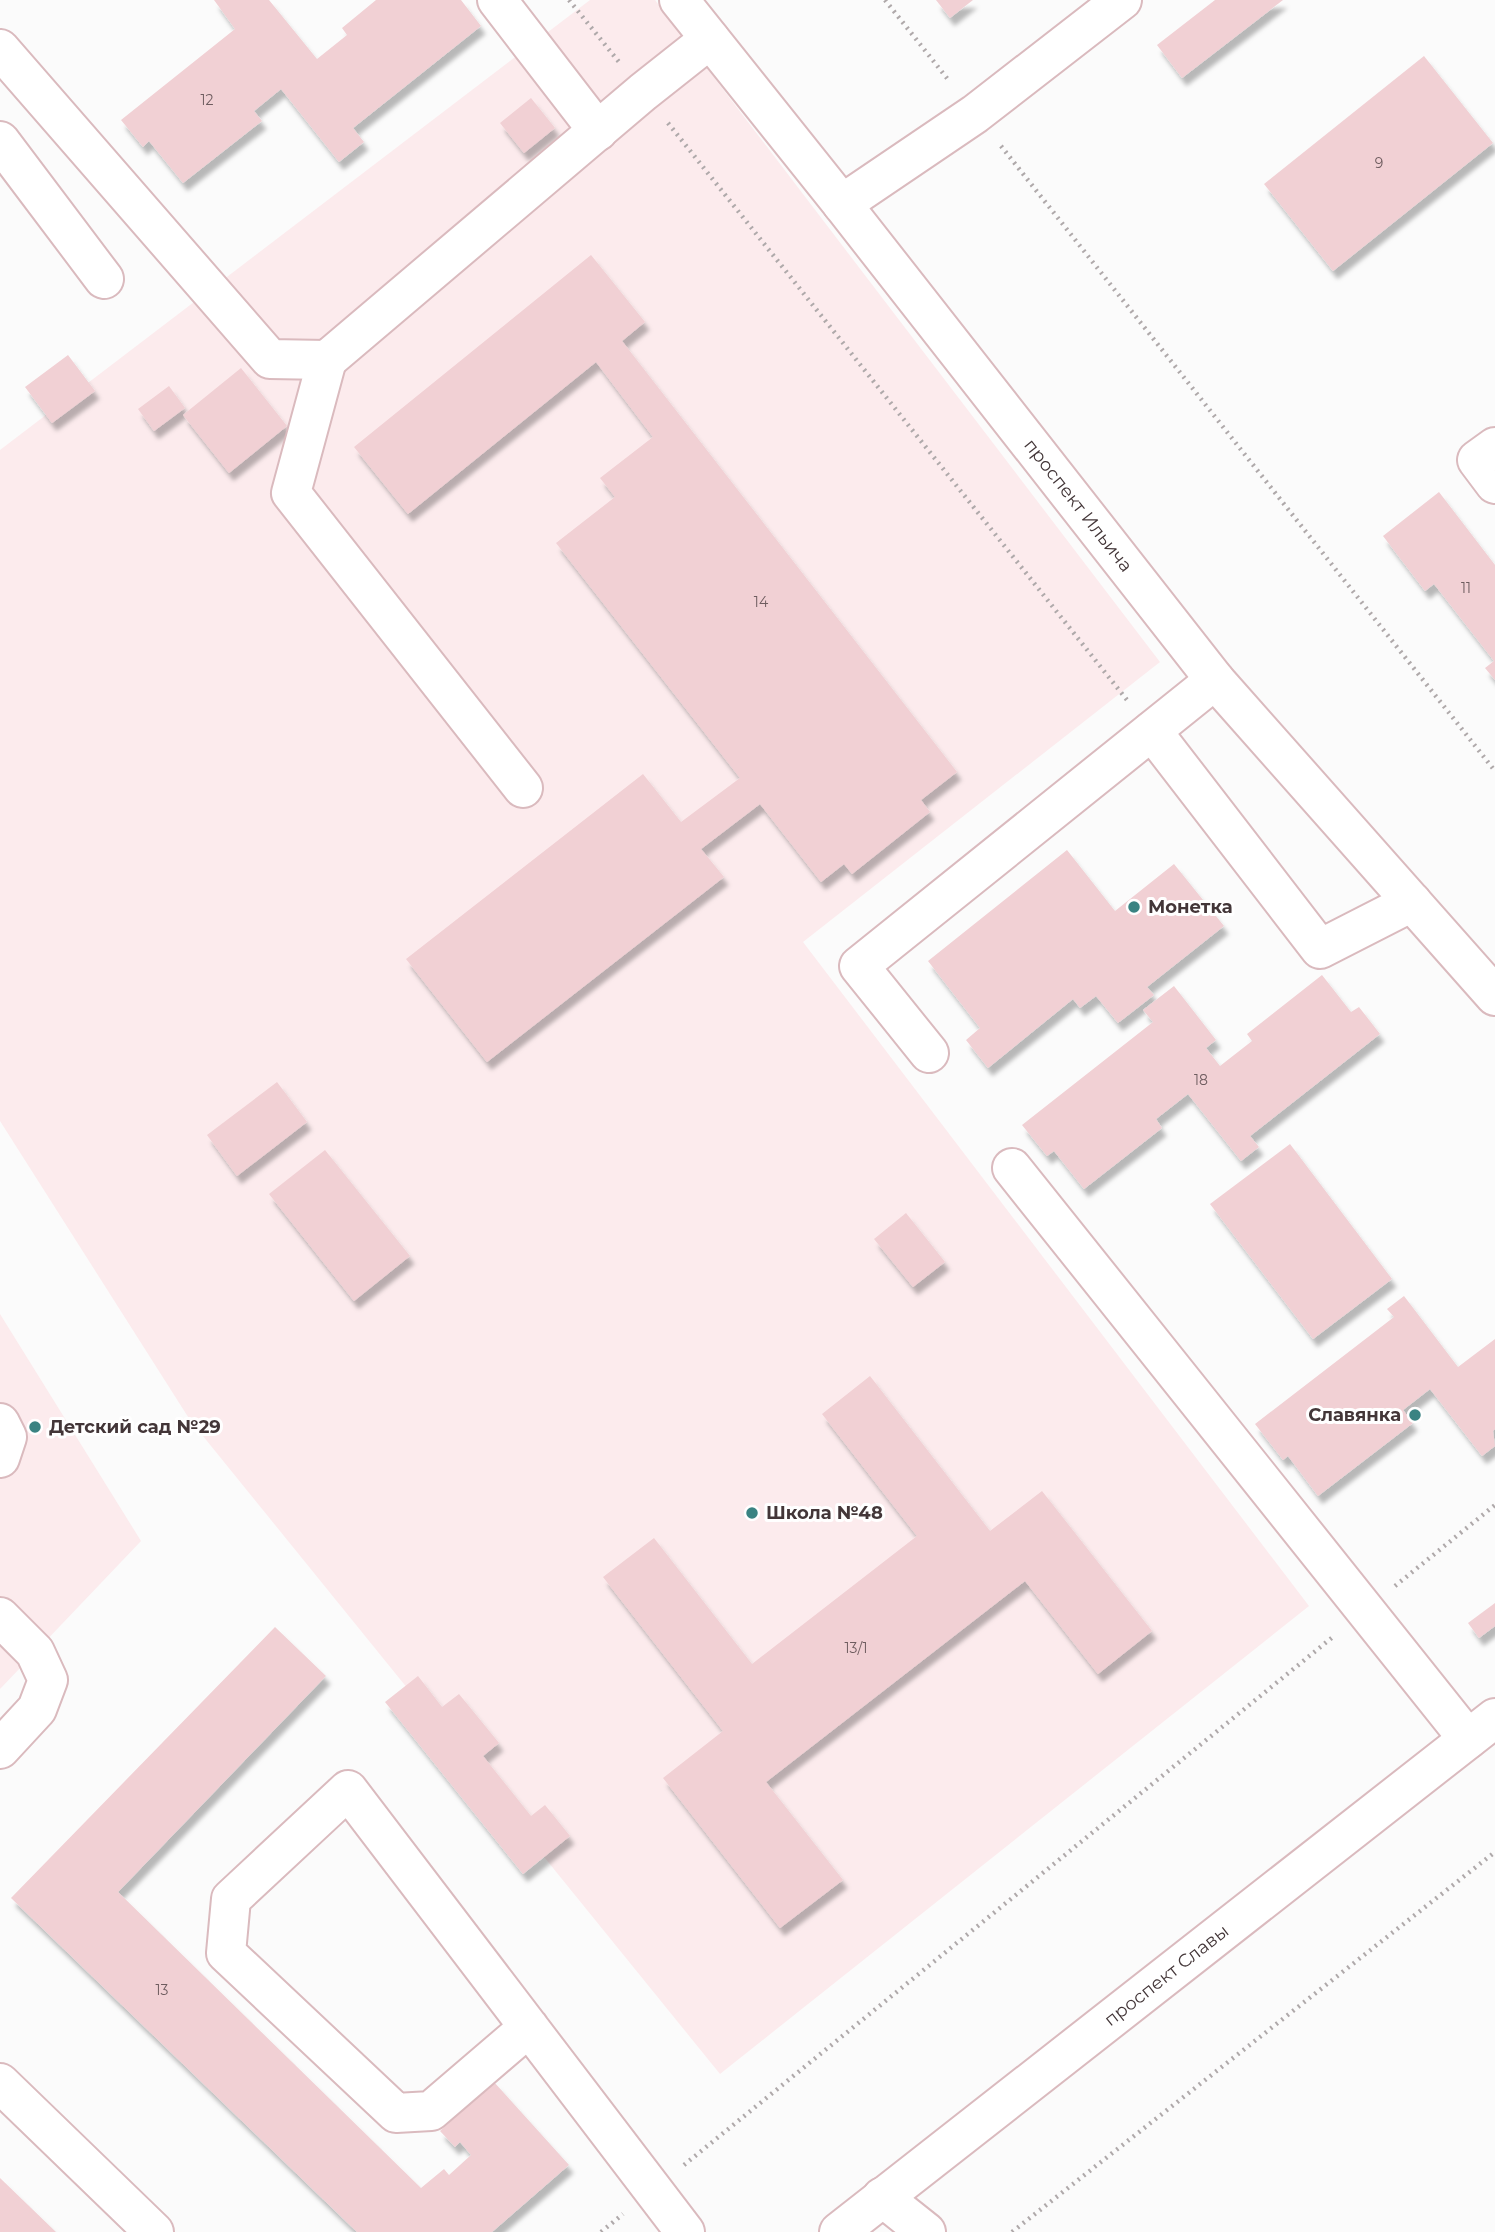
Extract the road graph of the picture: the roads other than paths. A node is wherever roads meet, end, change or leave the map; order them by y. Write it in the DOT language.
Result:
graph roads {
  1 [pos="497,0"];
  2 [pos="679,0"];
  3 [pos="1122,0"];
  4 [pos="710,39"];
  5 [pos="0,49"];
  6 [pos="598,131"];
  7 [pos="0,141"];
  8 [pos="842,204"];
  9 [pos="104,279"];
  10 [pos="327,360"];
  11 [pos="1495,447"];
  12 [pos="1495,484"];
  13 [pos="1216,680"];
  14 [pos="1152,731"];
  15 [pos="523,788"];
  16 [pos="1412,902"];
  17 [pos="1495,996"];
  18 [pos="929,1053"];
  19 [pos="1013,1168"];
  20 [pos="0,1423"];
  21 [pos="0,1458"];
  22 [pos="0,1617"];
  23 [pos="1482,1728"];
  24 [pos="0,1749"];
  25 [pos="529,2027"];
  26 [pos="0,2084"];
  27 [pos="882,2197"];
  28 [pos="153,2232"];
  29 [pos="685,2232"];
  30 [pos="839,2232"];
  31 [pos="926,2232"];
  1 -- 6 [label="street"];
  2 -- 4 [label="street, проспект Ильича"];
  3 -- 8 [label="street"];
  4 -- 6 [label="street"];
  4 -- 8 [label="street, проспект Ильича"];
  5 -- 10 [label="street"];
  6 -- 10 [label="street"];
  7 -- 9 [label="street"];
  8 -- 13 [label="street, проспект Ильича"];
  10 -- 15 [label="street"];
  11 -- 12 [label="street"];
  13 -- 14 [label="street"];
  13 -- 16 [label="street, проспект Ильича"];
  14 -- 16 [label="street"];
  14 -- 18 [label="street"];
  16 -- 17 [label="street, проспект Ильича"];
  19 -- 23 [label="street"];
  20 -- 21 [label="street"];
  22 -- 24 [label="street"];
  23 -- 27 [label="street, проспект Славы"];
  25 -- 25 [label="street"];
  25 -- 29 [label="street"];
  26 -- 28 [label="street"];
  27 -- 30 [label="street, проспект Славы"];
  27 -- 31 [label="street"];
}
